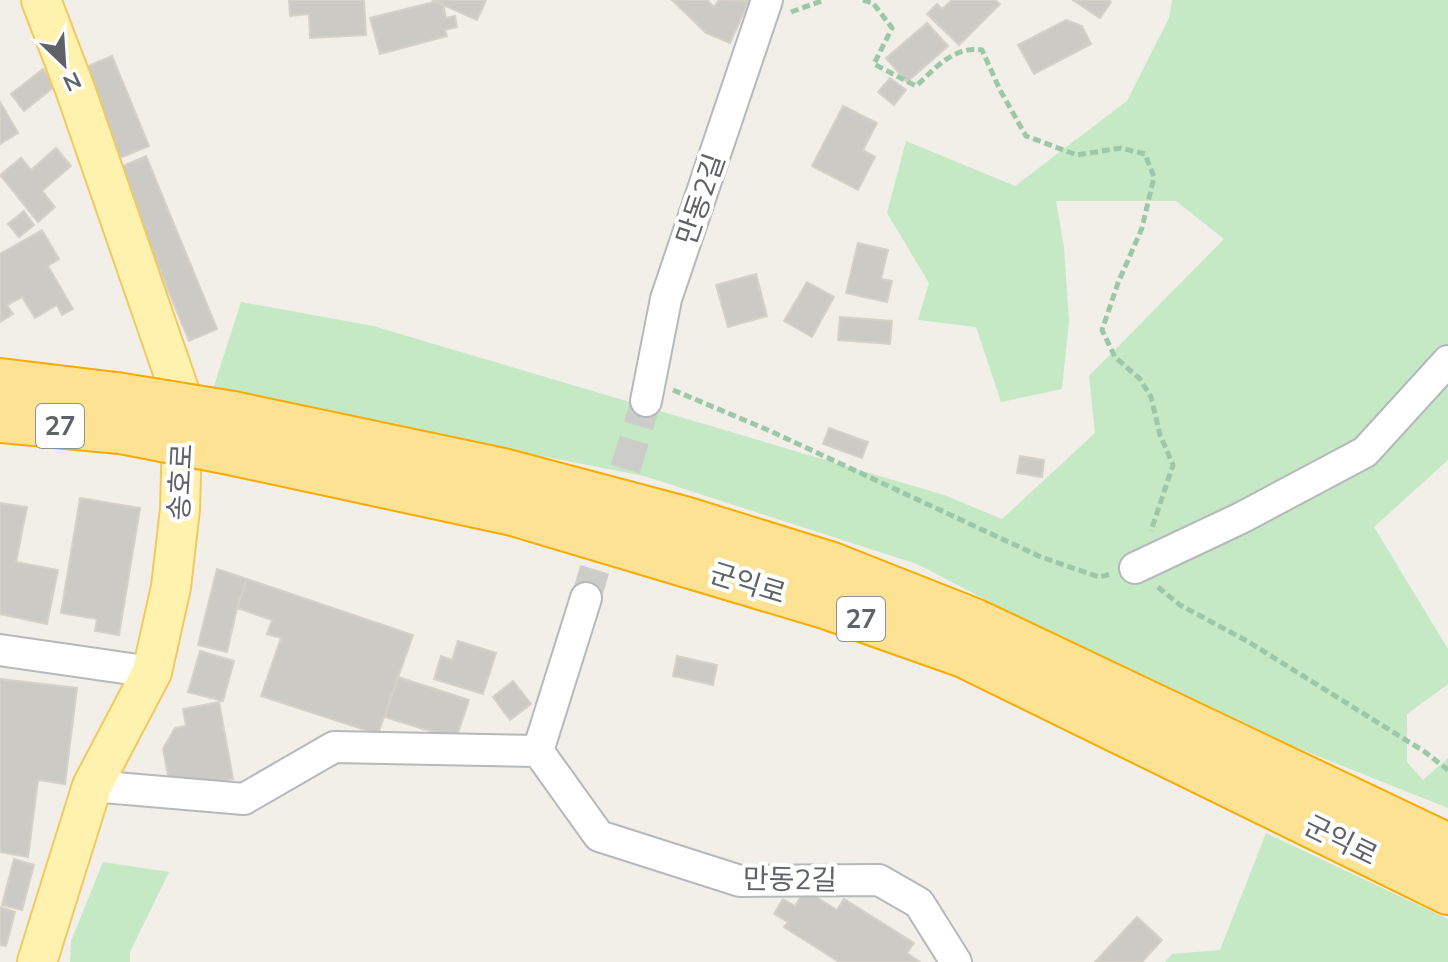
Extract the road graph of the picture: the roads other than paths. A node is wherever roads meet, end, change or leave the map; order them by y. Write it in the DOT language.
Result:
graph roads {
  1 [pos="41,0"];
  2 [pos="767,0"];
  3 [pos="1448,361"];
  4 [pos="0,381"];
  5 [pos="648,391"];
  6 [pos="118,413"];
  7 [pos="0,420"];
  8 [pos="233,433"];
  9 [pos="1135,568"];
  10 [pos="586,598"];
  11 [pos="0,650"];
  12 [pos="152,672"];
  13 [pos="538,751"];
  14 [pos="92,786"];
  15 [pos="1448,846"];
  16 [pos="1448,892"];
  17 [pos="37,962"];
  18 [pos="956,962"];
  1 -- 12 [label="main road, 송호로"];
  2 -- 5 [label="street, 만동2길"];
  3 -- 9 [label="street"];
  4 -- 6 [label="highway, 군익로 / 27"];
  6 -- 7 [label="highway, 군익로 / 27"];
  6 -- 8 [label="highway, 군익로 / 27, bridge"];
  8 -- 15 [label="highway, 군익로 / 27"];
  8 -- 16 [label="highway, 군익로 / 27"];
  10 -- 13 [label="street"];
  11 -- 12 [label="street"];
  12 -- 14 [label="main road, 송호로"];
  13 -- 14 [label="street"];
  13 -- 18 [label="street, 만동2길"];
  14 -- 17 [label="main road, 송호로"];
}
